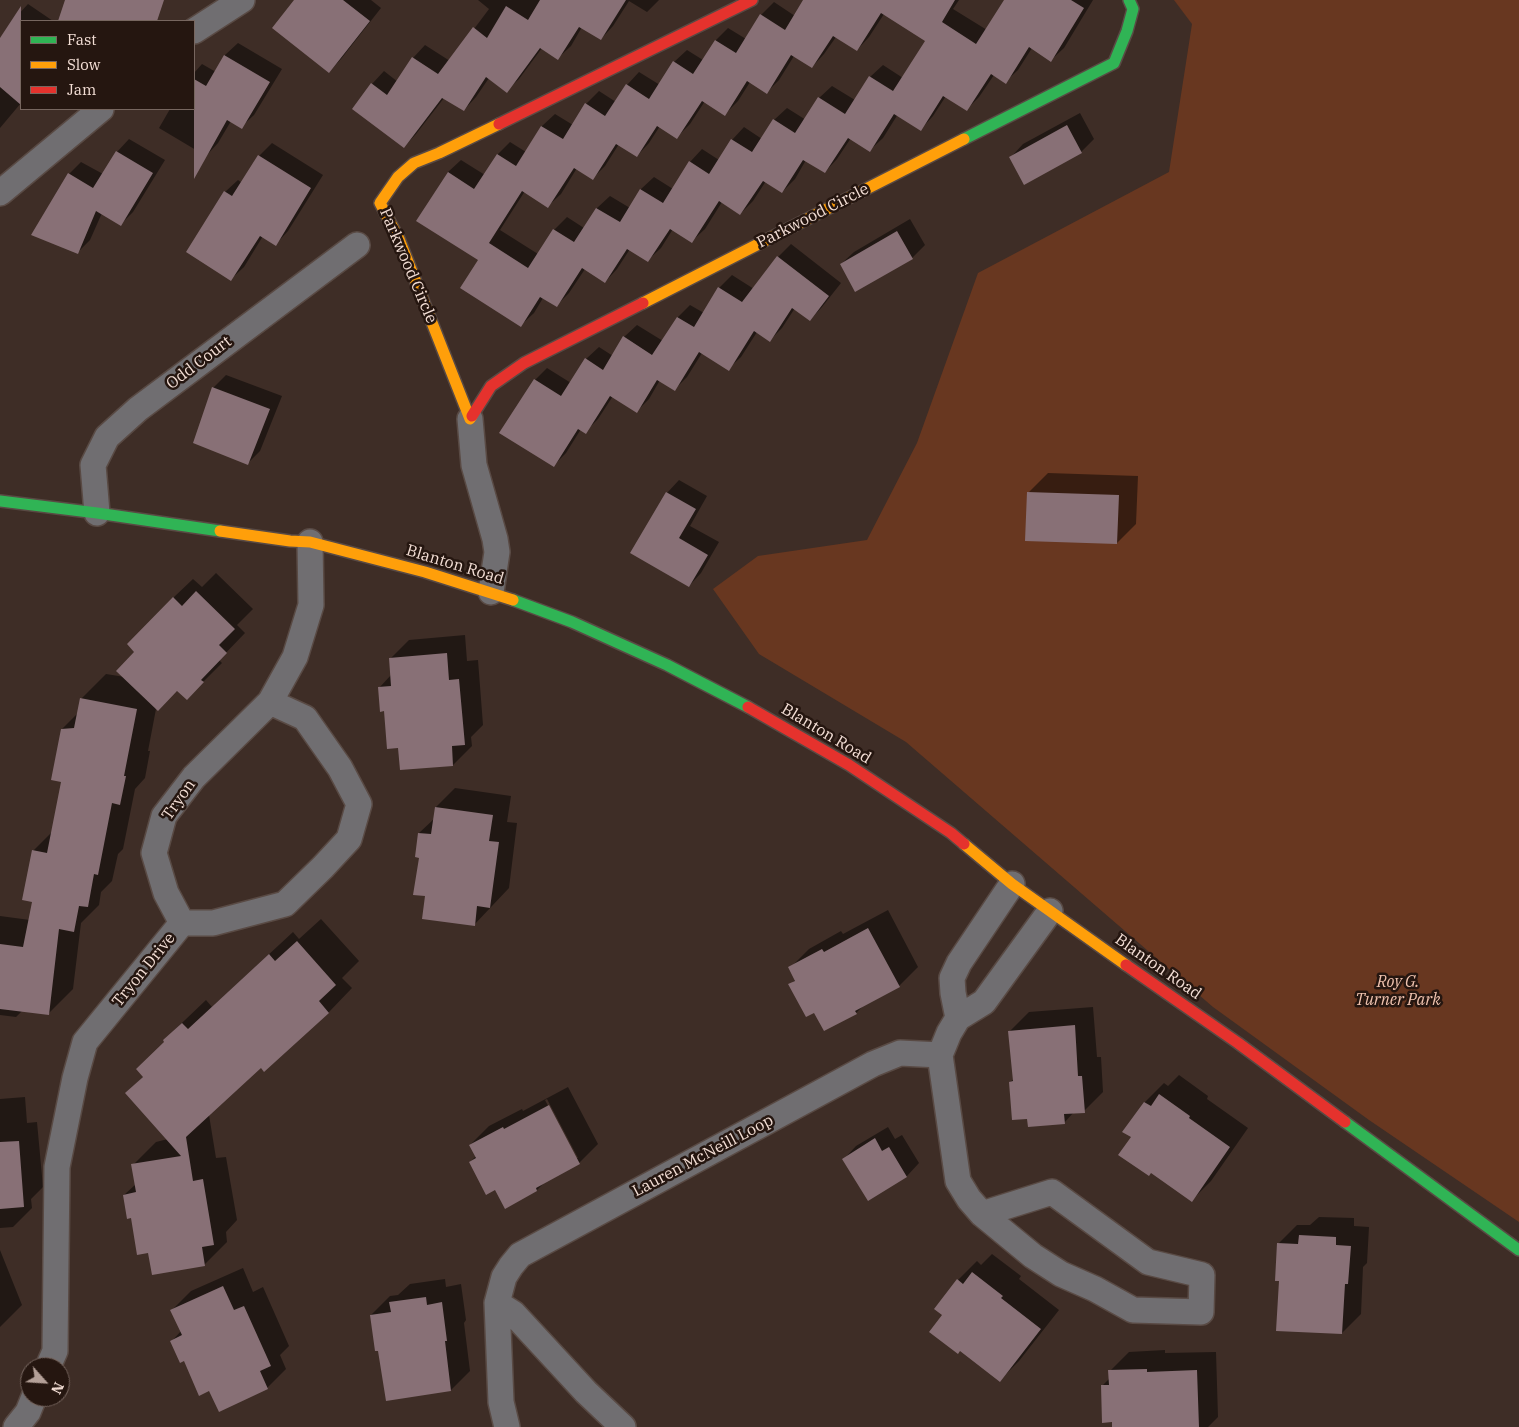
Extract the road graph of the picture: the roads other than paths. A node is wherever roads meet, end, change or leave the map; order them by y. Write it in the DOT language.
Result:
graph roads {
  1 [pos="242,0"];
  2 [pos="752,0"];
  3 [pos="1129,0"];
  4 [pos="195,31"];
  5 [pos="99,110"];
  6 [pos="0,193"];
  7 [pos="357,245"];
  8 [pos="470,419"];
  9 [pos="0,502"];
  10 [pos="97,513"];
  11 [pos="310,542"];
  12 [pos="491,592"];
  13 [pos="270,702"];
  14 [pos="1012,884"];
  15 [pos="1050,911"];
  16 [pos="182,923"];
  17 [pos="958,1018"];
  18 [pos="940,1055"];
  19 [pos="982,1214"];
  20 [pos="1519,1250"];
  21 [pos="497,1303"];
  22 [pos="52,1357"];
  23 [pos="30,1407"];
  24 [pos="16,1427"];
  25 [pos="508,1427"];
  26 [pos="623,1427"];
  1 -- 4 [label="street"];
  2 -- 8 [label="street, Parkwood Circle"];
  3 -- 8 [label="street, Parkwood Circle"];
  5 -- 6 [label="street"];
  7 -- 10 [label="street, Odd Court"];
  8 -- 12 [label="street, Parkwood Circle"];
  9 -- 10 [label="street, Blanton Road"];
  10 -- 11 [label="street, Blanton Road"];
  11 -- 12 [label="street, Blanton Road"];
  11 -- 13 [label="street"];
  12 -- 14 [label="street, Blanton Road"];
  13 -- 16 [label="street, Tryon"];
  13 -- 16 [label="street, Tryon Drive"];
  14 -- 15 [label="street, Blanton Road"];
  14 -- 17 [label="street"];
  15 -- 17 [label="street"];
  15 -- 20 [label="street, Blanton Road"];
  16 -- 22 [label="street, Tryon Drive"];
  17 -- 18 [label="street"];
  18 -- 19 [label="street"];
  18 -- 21 [label="street, Lauren McNeill Loop"];
  19 -- 19 [label="street"];
  21 -- 25 [label="street, Lauren McNeill Loop"];
  21 -- 26 [label="street"];
  23 -- 24 [label="street"];
}
